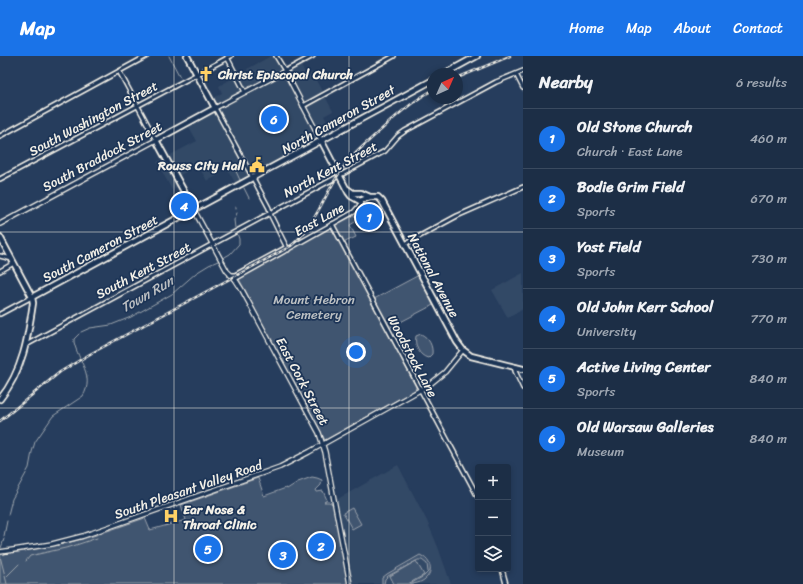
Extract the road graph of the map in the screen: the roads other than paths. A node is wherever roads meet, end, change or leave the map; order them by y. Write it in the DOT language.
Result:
graph roads {
  1 [pos="147,56"];
  2 [pos="187,56"];
  3 [pos="276,56"];
  4 [pos="313,56"];
  5 [pos="394,56"];
  6 [pos="477,56"];
  7 [pos="228,57"];
  8 [pos="455,68"];
  9 [pos="119,71"];
  10 [pos="285,71"];
  11 [pos="523,71"];
  12 [pos="196,74"];
  13 [pos="516,74"];
  14 [pos="427,83"];
  15 [pos="523,88"];
  16 [pos="245,92"];
  17 [pos="137,106"];
  18 [pos="303,106"];
  19 [pos="215,108"];
  20 [pos="0,136"];
  21 [pos="156,140"];
  22 [pos="321,140"];
  23 [pos="340,175"];
  24 [pos="253,178"];
  25 [pos="0,179"];
  26 [pos="523,186"];
  27 [pos="360,198"];
  28 [pos="194,210"];
  29 [pos="270,212"];
  30 [pos="0,224"];
  31 [pos="332,224"];
  32 [pos="0,237"];
  33 [pos="212,244"];
  34 [pos="405,244"];
  35 [pos="287,248"];
  36 [pos="0,256"];
  37 [pos="13,261"];
  38 [pos="0,271"];
  39 [pos="230,275"];
  40 [pos="235,279"];
  41 [pos="32,297"];
  42 [pos="0,314"];
  43 [pos="26,345"];
  44 [pos="463,350"];
  45 [pos="517,368"];
  46 [pos="523,369"];
  47 [pos="523,388"];
  48 [pos="420,390"];
  49 [pos="0,399"];
  50 [pos="322,445"];
  51 [pos="475,491"];
  52 [pos="0,552"];
  53 [pos="503,572"];
  54 [pos="350,584"];
  55 [pos="506,584"];
  1 -- 9 [label="street"];
  2 -- 12 [label="main road"];
  3 -- 10 [label="street"];
  4 -- 10 [label="street"];
  5 -- 18 [label="street"];
  6 -- 8 [label="main road"];
  7 -- 12 [label="street, South Washington Street"];
  7 -- 16 [label="street"];
  9 -- 17 [label="street"];
  9 -- 20 [label="street"];
  10 -- 16 [label="main road"];
  10 -- 18 [label="main road"];
  11 -- 13 [label="street, North Kent Street"];
  12 -- 17 [label="street, South Washington Street"];
  12 -- 19 [label="main road"];
  13 -- 15 [label="street"];
  13 -- 23 [label="street, North Kent Street"];
  14 -- 22 [label="main road, North Cameron Street"];
  16 -- 19 [label="main road"];
  17 -- 21 [label="street"];
  17 -- 25 [label="street, South Washington Street"];
  18 -- 22 [label="main road"];
  19 -- 21 [label="main road, South Braddock Street"];
  19 -- 24 [label="street"];
  21 -- 28 [label="main road, East Cork Street"];
  21 -- 30 [label="main road, South Braddock Street"];
  22 -- 23 [label="main road"];
  22 -- 24 [label="main road, North Cameron Street"];
  23 -- 27 [label="main road"];
  23 -- 29 [label="street, North Kent Street"];
  24 -- 28 [label="main road, South Cameron Street"];
  24 -- 29 [label="street"];
  26 -- 34 [label="street"];
  27 -- 31 [label="street, East Lane"];
  27 -- 34 [label="main road, National Avenue"];
  28 -- 33 [label="main road, East Cork Street"];
  28 -- 41 [label="main road, South Cameron Street"];
  29 -- 33 [label="street, South Kent Street"];
  29 -- 35 [label="street"];
  31 -- 35 [label="street, East Lane"];
  31 -- 48 [label="street, Woodstock Lane"];
  32 -- 37 [label="main road"];
  33 -- 39 [label="main road, East Cork Street"];
  33 -- 43 [label="street, South Kent Street"];
  34 -- 44 [label="main road, National Avenue"];
  35 -- 39 [label="street"];
  35 -- 40 [label="street"];
  36 -- 37 [label="street"];
  37 -- 38 [label="street"];
  37 -- 41 [label="main road"];
  39 -- 40 [label="main road, East Cork Street"];
  40 -- 50 [label="main road, East Cork Street"];
  41 -- 42 [label="street, South Cameron Street"];
  41 -- 43 [label="main road"];
  43 -- 49 [label="main road"];
  44 -- 45 [label="main road, National Avenue"];
  44 -- 48 [label="main road, South Pleasant Valley Road"];
  45 -- 46 [label="main road"];
  45 -- 47 [label="street"];
  48 -- 50 [label="main road, South Pleasant Valley Road"];
  48 -- 51 [label="street, Woodstock Lane"];
  50 -- 52 [label="main road, South Pleasant Valley Road"];
  50 -- 54 [label="main road, East Cork Street"];
  53 -- 55 [label="street"];
}
